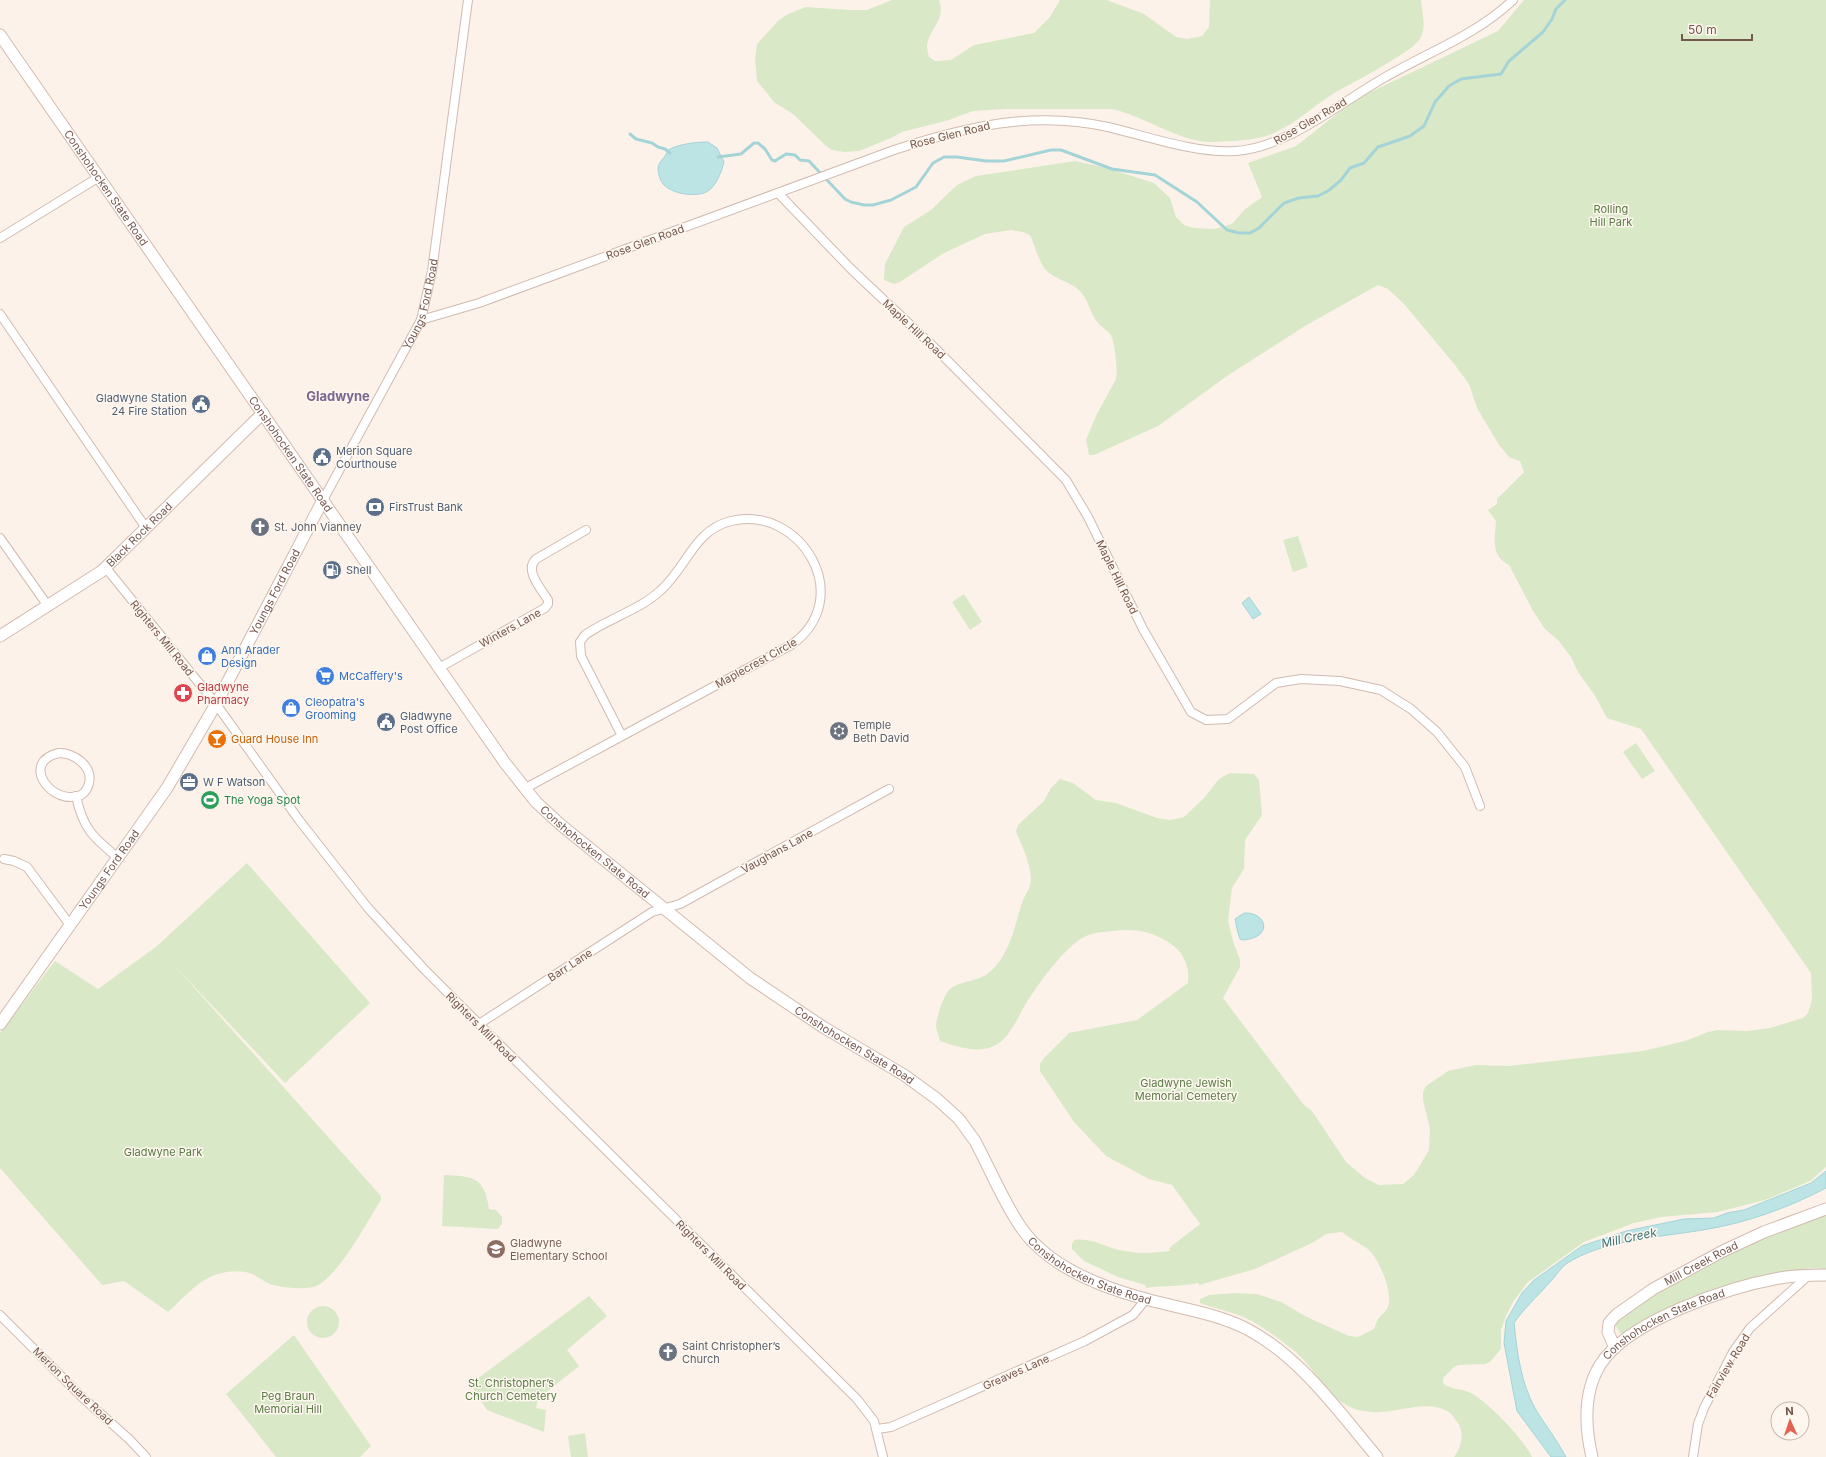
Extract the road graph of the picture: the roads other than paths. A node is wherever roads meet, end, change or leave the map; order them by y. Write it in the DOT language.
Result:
graph roads {
  1 [pos="468,0"];
  2 [pos="1513,0"];
  3 [pos="0,36"];
  4 [pos="99,177"];
  5 [pos="778,193"];
  6 [pos="0,238"];
  7 [pos="0,314"];
  8 [pos="421,320"];
  9 [pos="263,413"];
  10 [pos="323,500"];
  11 [pos="146,528"];
  12 [pos="586,530"];
  13 [pos="0,538"];
  14 [pos="106,568"];
  15 [pos="48,606"];
  16 [pos="0,636"];
  17 [pos="439,668"];
  18 [pos="216,704"];
  19 [pos="622,736"];
  20 [pos="524,789"];
  21 [pos="889,789"];
  22 [pos="76,796"];
  23 [pos="1480,806"];
  24 [pos="118,858"];
  25 [pos="4,859"];
  26 [pos="664,909"];
  27 [pos="70,925"];
  28 [pos="0,1024"];
  29 [pos="479,1024"];
  30 [pos="1826,1209"];
  31 [pos="1826,1274"];
  32 [pos="1809,1275"];
  33 [pos="1146,1299"];
  34 [pos="0,1315"];
  35 [pos="1615,1348"];
  36 [pos="877,1429"];
  37 [pos="146,1457"];
  38 [pos="883,1457"];
  39 [pos="1377,1457"];
  40 [pos="1592,1457"];
  41 [pos="1693,1457"];
  1 -- 8 [label="street, Youngs Ford Road"];
  2 -- 5 [label="street, Rose Glen Road"];
  3 -- 4 [label="main road, Conshohocken State Road"];
  4 -- 6 [label="street"];
  4 -- 9 [label="main road, Conshohocken State Road"];
  5 -- 8 [label="street, Rose Glen Road"];
  5 -- 23 [label="street, Maple Hill Road"];
  7 -- 11 [label="street"];
  8 -- 10 [label="street, Youngs Ford Road"];
  9 -- 10 [label="main road, Conshohocken State Road"];
  9 -- 11 [label="main road, Black Rock Road"];
  10 -- 17 [label="main road, Conshohocken State Road"];
  10 -- 18 [label="main road, Youngs Ford Road"];
  11 -- 14 [label="main road, Black Rock Road"];
  12 -- 17 [label="street, Winters Lane"];
  13 -- 15 [label="street"];
  14 -- 15 [label="main road, Black Rock Road"];
  14 -- 18 [label="street, Righters Mill Road"];
  15 -- 16 [label="main road, Black Rock Road"];
  17 -- 20 [label="main road, Conshohocken State Road"];
  18 -- 24 [label="main road, Youngs Ford Road"];
  18 -- 29 [label="street, Righters Mill Road"];
  19 -- 19 [label="street, Maplecrest Circle"];
  19 -- 20 [label="street, Maplecrest Circle"];
  20 -- 26 [label="main road, Conshohocken State Road"];
  21 -- 26 [label="street, Vaughans Lane"];
  22 -- 22 [label="street"];
  22 -- 24 [label="street"];
  24 -- 27 [label="main road, Youngs Ford Road"];
  25 -- 27 [label="street"];
  26 -- 29 [label="street, Barr Lane"];
  26 -- 33 [label="main road, Conshohocken State Road"];
  27 -- 28 [label="main road, Youngs Ford Road"];
  29 -- 36 [label="street, Righters Mill Road"];
  30 -- 35 [label="main road, Mill Creek Road"];
  31 -- 32 [label="main road, Conshohocken State Road"];
  32 -- 35 [label="main road, Conshohocken State Road"];
  32 -- 41 [label="street, Fairview Road"];
  33 -- 36 [label="street, Greaves Lane"];
  33 -- 39 [label="main road, Conshohocken State Road"];
  34 -- 37 [label="street, Merion Square Road"];
  35 -- 40 [label="main road, Conshohocken State Road"];
  36 -- 38 [label="street, Righters Mill Road"];
}
